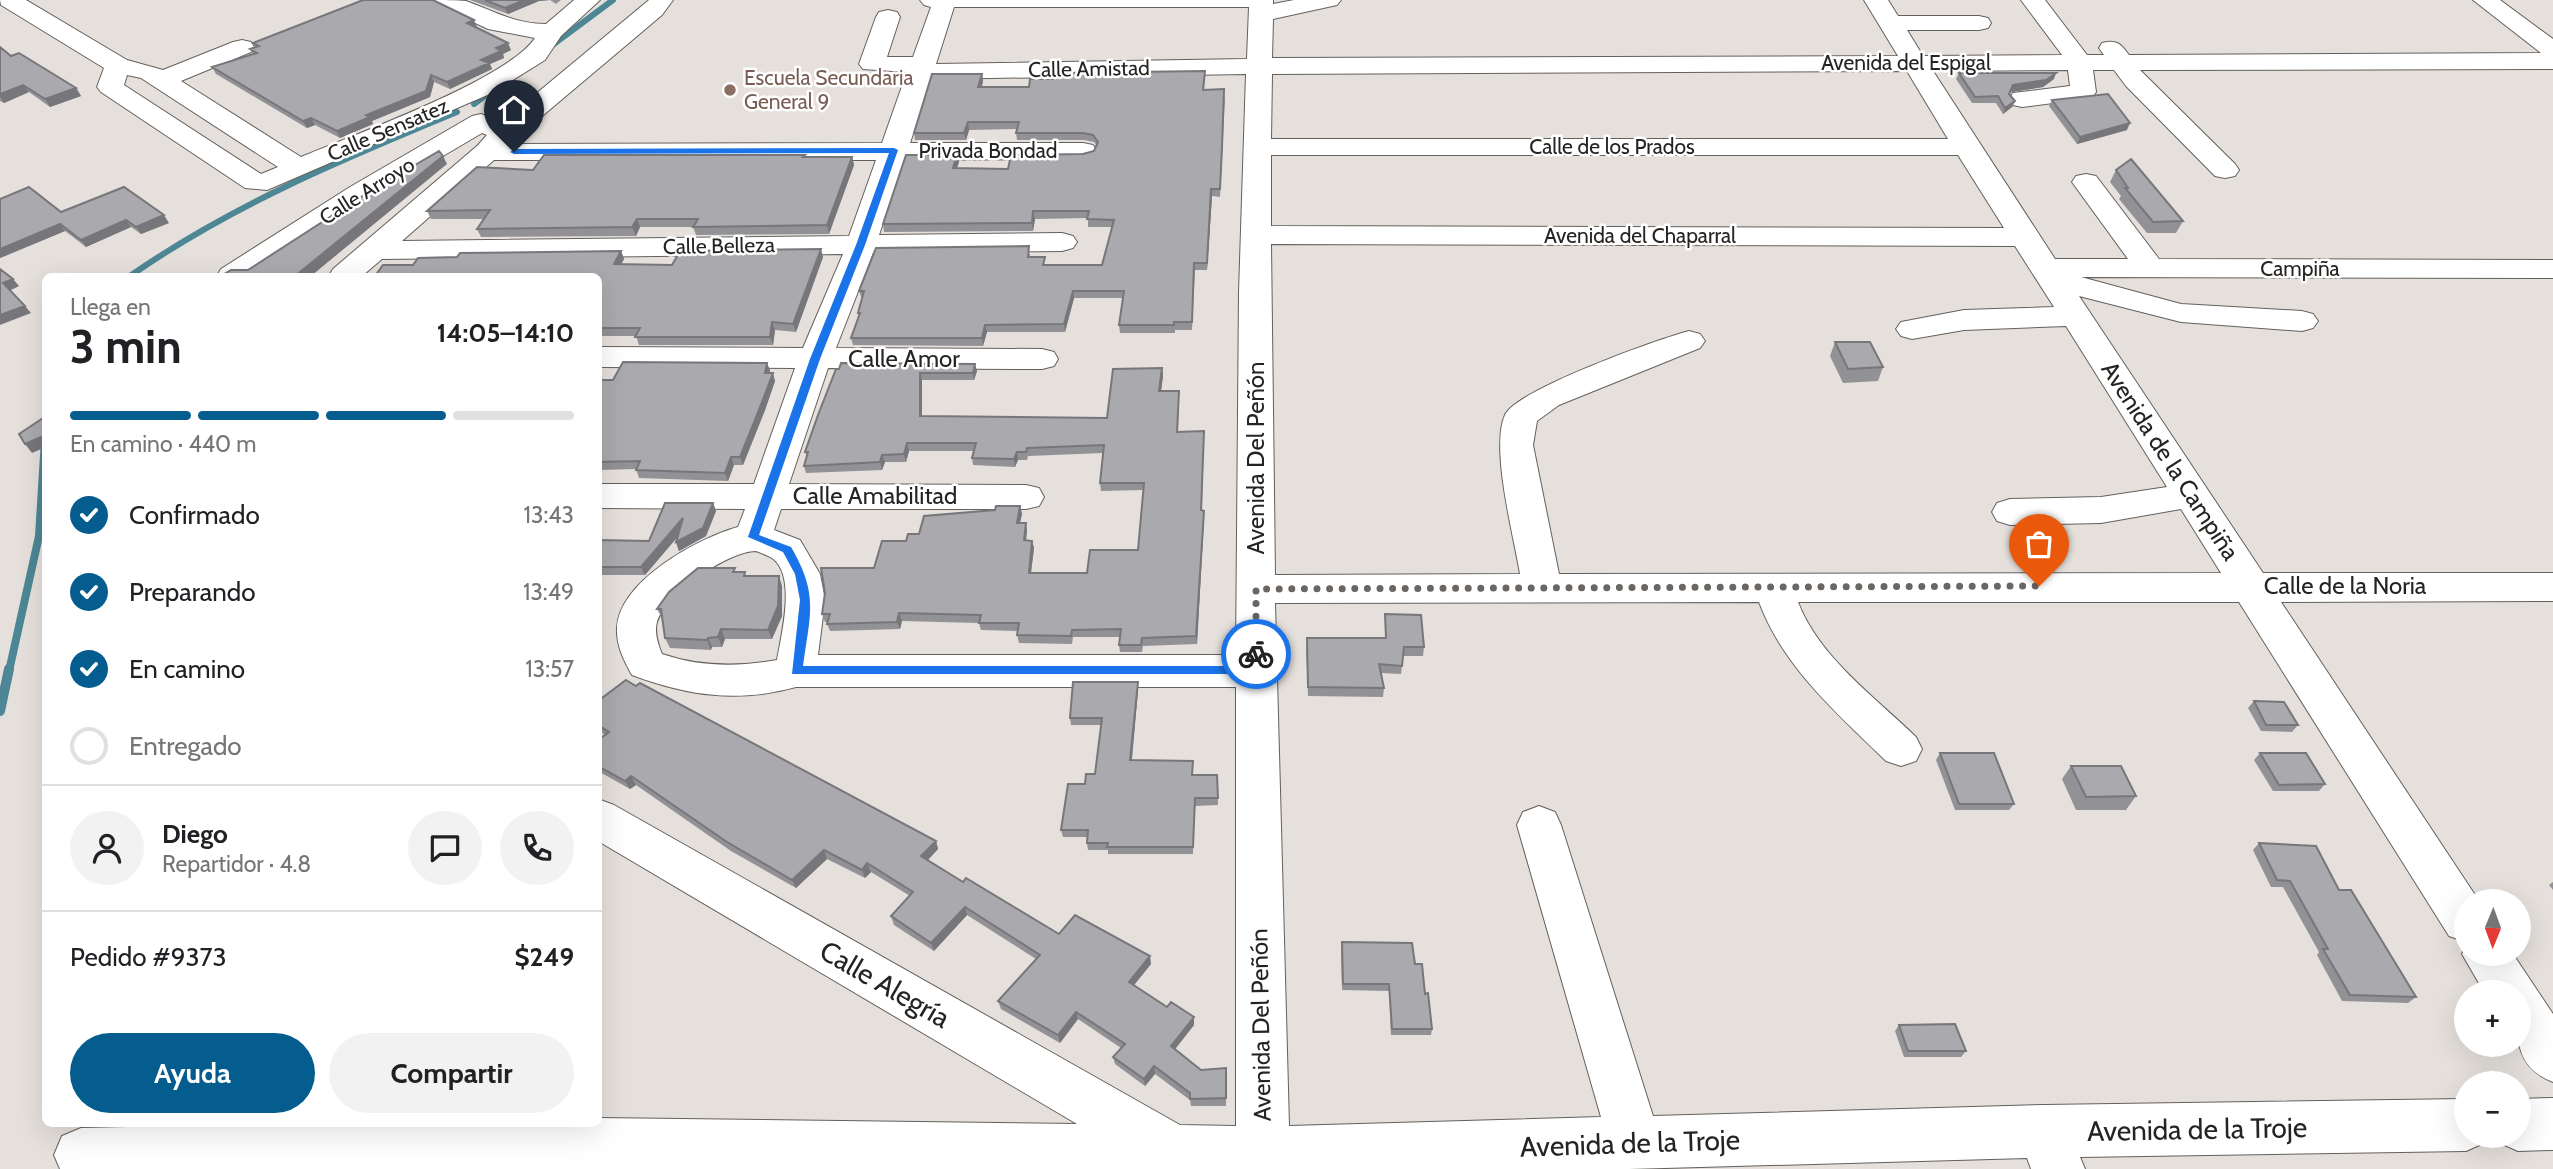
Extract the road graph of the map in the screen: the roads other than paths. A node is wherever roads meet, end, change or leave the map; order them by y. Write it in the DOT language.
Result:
graph roads {
  1 [pos="9,0"];
  2 [pos="445,0"];
  3 [pos="478,0"];
  4 [pos="587,0"];
  5 [pos="660,0"];
  6 [pos="932,0"];
  7 [pos="945,0"];
  8 [pos="1329,0"];
  9 [pos="1876,0"];
  10 [pos="2033,0"];
  11 [pos="2485,0"];
  12 [pos="1261,7"];
  13 [pos="888,17"];
  14 [pos="1891,23"];
  15 [pos="1979,23"];
  16 [pos="519,29"];
  17 [pos="552,31"];
  18 [pos="2061,38"];
  19 [pos="242,47"];
  20 [pos="2553,51"];
  21 [pos="2553,61"];
  22 [pos="2077,62"];
  23 [pos="2123,62"];
  24 [pos="1915,63"];
  25 [pos="118,65"];
  26 [pos="1259,66"];
  27 [pos="921,69"];
  28 [pos="161,80"];
  29 [pos="2022,99"];
  30 [pos="496,143"];
  31 [pos="1257,147"];
  32 [pos="1967,148"];
  33 [pos="894,150"];
  34 [pos="1083,151"];
  35 [pos="2225,170"];
  36 [pos="288,174"];
  37 [pos="2086,182"];
  38 [pos="1255,234"];
  39 [pos="2025,237"];
  40 [pos="1062,242"];
  41 [pos="861,245"];
  42 [pos="376,250"];
  43 [pos="2150,268"];
  44 [pos="2553,269"];
  45 [pos="237,273"];
  46 [pos="348,273"];
  47 [pos="2049,273"];
  48 [pos="2077,316"];
  49 [pos="2302,321"];
  50 [pos="1912,329"];
  51 [pos="1689,341"];
  52 [pos="602,357"];
  53 [pos="815,359"];
  54 [pos="1042,359"];
  55 [pos="768,495"];
  56 [pos="2192,495"];
  57 [pos="602,496"];
  58 [pos="1027,497"];
  59 [pos="2010,512"];
  60 [pos="753,537"];
  61 [pos="2251,586"];
  62 [pos="1773,587"];
  63 [pos="2553,587"];
  64 [pos="1542,588"];
  65 [pos="1256,589"];
  66 [pos="796,671"];
  67 [pos="1256,671"];
  68 [pos="1901,749"];
  69 [pos="602,820"];
  70 [pos="1539,825"];
  71 [pos="2454,902"];
  72 [pos="2531,1023"];
  73 [pos="2553,1058"];
  74 [pos="2553,1124"];
  75 [pos="2531,1125"];
  76 [pos="2454,1126"];
  77 [pos="519,1133"];
  78 [pos="1635,1142"];
  79 [pos="1171,1150"];
  80 [pos="2051,1150"];
  81 [pos="1799,1153"];
  82 [pos="80,1155"];
  83 [pos="1263,1161"];
  1 -- 25 [label="street"];
  2 -- 16 [label="street"];
  3 -- 16 [label="street"];
  4 -- 17 [label="street, Calle Sensatez"];
  5 -- 30 [label="street, Calle Arroyo"];
  6 -- 7 [label="street"];
  7 -- 12 [label="street"];
  7 -- 27 [label="street"];
  8 -- 12 [label="street"];
  9 -- 14 [label="street, Avenida de la Campiña"];
  10 -- 18 [label="street"];
  11 -- 20 [label="street"];
  12 -- 26 [label="street, Avenida Del Peñón"];
  13 -- 27 [label="street, Calle Amistad"];
  14 -- 15 [label="street"];
  14 -- 24 [label="street, Avenida de la Campiña"];
  16 -- 17 [label="street"];
  17 -- 36 [label="street, Calle Sensatez"];
  18 -- 22 [label="street"];
  18 -- 23 [label="street"];
  19 -- 28 [label="street"];
  21 -- 23 [label="street, Avenida del Espigal"];
  22 -- 23 [label="street, Avenida del Espigal"];
  22 -- 24 [label="street, Avenida del Espigal"];
  22 -- 29 [label="street"];
  23 -- 35 [label="street"];
  24 -- 26 [label="street, Avenida del Espigal"];
  24 -- 32 [label="street, Avenida de la Campiña"];
  25 -- 28 [label="street"];
  25 -- 36 [label="street"];
  26 -- 27 [label="street, Calle Amistad"];
  26 -- 31 [label="street, Avenida Del Peñón"];
  27 -- 33 [label="street"];
  28 -- 36 [label="street"];
  30 -- 33 [label="street, Privada Bondad"];
  30 -- 42 [label="street, Calle Arroyo"];
  30 -- 45 [label="street, Calle Arroyo"];
  31 -- 32 [label="street, Calle de los Prados"];
  31 -- 38 [label="street, Avenida Del Peñón"];
  32 -- 39 [label="street, Avenida de la Campiña"];
  33 -- 34 [label="street, Privada Bondad"];
  33 -- 41 [label="street"];
  37 -- 43 [label="street"];
  38 -- 39 [label="street, Avenida del Chaparral"];
  38 -- 65 [label="street, Avenida Del Peñón"];
  39 -- 47 [label="street, Avenida de la Campiña"];
  40 -- 41 [label="street, Calle Belleza"];
  41 -- 42 [label="street, Calle Belleza"];
  41 -- 53 [label="street"];
  42 -- 46 [label="street, Calle Arroyo"];
  43 -- 44 [label="street, Campiña"];
  43 -- 47 [label="street, Campiña"];
  47 -- 48 [label="street, Avenida de la Campiña"];
  47 -- 49 [label="street"];
  48 -- 50 [label="street"];
  48 -- 56 [label="street, Avenida de la Campiña"];
  51 -- 64 [label="street"];
  52 -- 53 [label="street, Calle Amor"];
  53 -- 54 [label="street, Calle Amor"];
  53 -- 55 [label="street"];
  55 -- 57 [label="street, Calle Amabilitad"];
  55 -- 58 [label="street, Calle Amabilitad"];
  55 -- 60 [label="street"];
  56 -- 59 [label="street"];
  56 -- 61 [label="street, Avenida de la Campiña"];
  60 -- 66 [label="street"];
  60 -- 66 [label="street"];
  61 -- 62 [label="street, Calle de la Noria"];
  61 -- 63 [label="street, Calle de la Noria"];
  61 -- 71 [label="street, Avenida de la Campiña"];
  62 -- 64 [label="street, Calle de la Noria"];
  62 -- 68 [label="street"];
  64 -- 65 [label="street, Calle de la Noria"];
  65 -- 67 [label="street, Avenida Del Peñón"];
  66 -- 67 [label="street"];
  67 -- 83 [label="street, Avenida Del Peñón"];
  69 -- 79 [label="street, Calle Alegría"];
  70 -- 78 [label="street"];
  72 -- 73 [label="street"];
  74 -- 75 [label="street"];
  76 -- 80 [label="street, Avenida de la Troje"];
  77 -- 79 [label="street, Avenida de la Troje"];
  77 -- 82 [label="street, Avenida de la Troje"];
  78 -- 81 [label="street, Avenida de la Troje"];
  78 -- 83 [label="street, Avenida de la Troje"];
  79 -- 83 [label="street, Avenida de la Troje"];
  80 -- 81 [label="street, Avenida de la Troje"];
}
